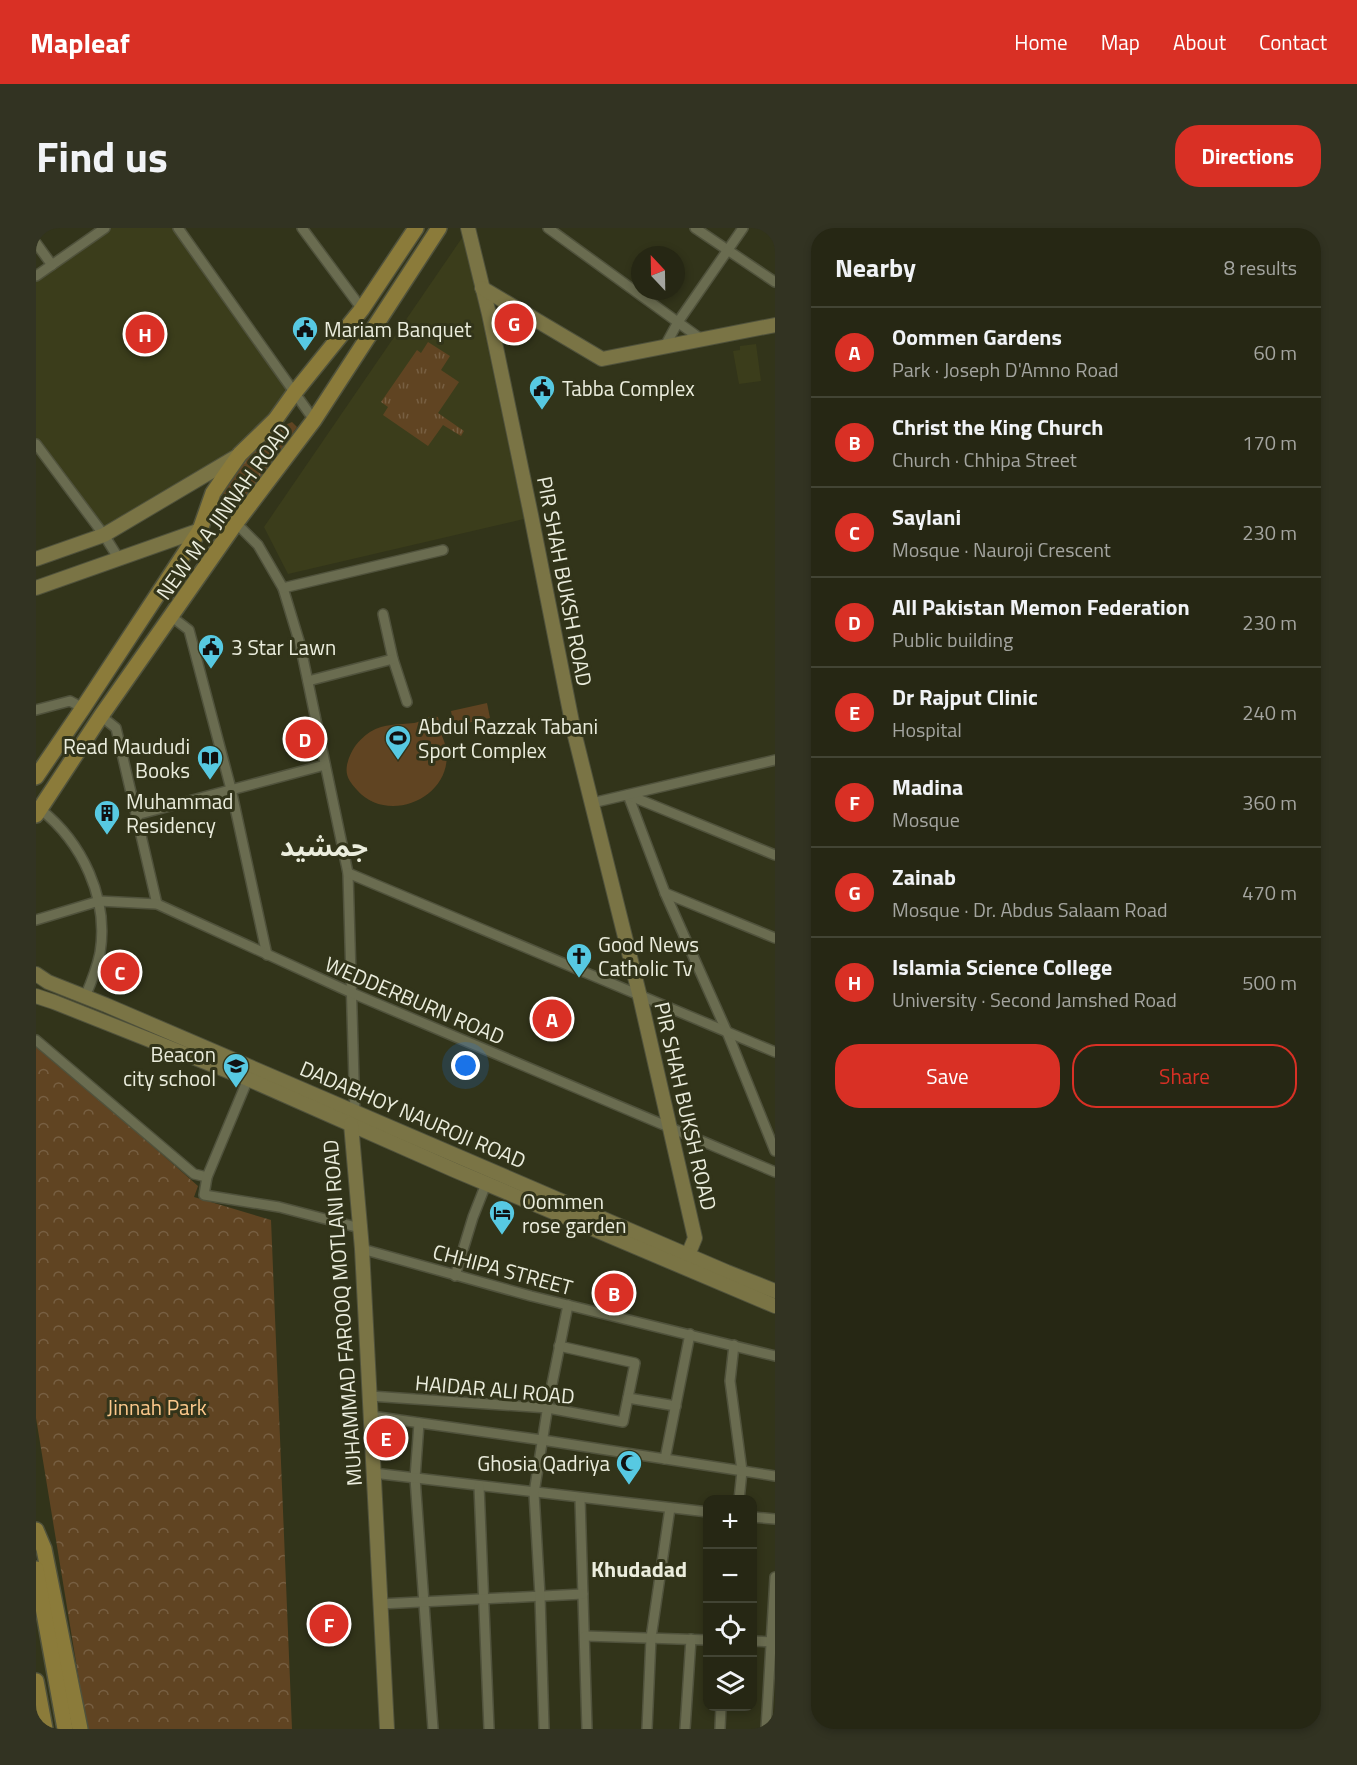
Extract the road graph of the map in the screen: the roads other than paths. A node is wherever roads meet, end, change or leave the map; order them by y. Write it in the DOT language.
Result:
graph roads {
  1 [pos="105,228"];
  2 [pos="178,228"];
  3 [pos="302,228"];
  4 [pos="416,228"];
  5 [pos="439,228"];
  6 [pos="468,228"];
  7 [pos="548,228"];
  8 [pos="695,228"];
  9 [pos="743,228"];
  10 [pos="36,243"];
  11 [pos="728,250"];
  12 [pos="52,265"];
  13 [pos="36,276"];
  14 [pos="775,282"];
  15 [pos="482,288"];
  16 [pos="362,309"];
  17 [pos="678,322"];
  18 [pos="775,325"];
  19 [pos="701,339"];
  20 [pos="665,346"];
  21 [pos="295,392"];
  22 [pos="314,420"];
  23 [pos="36,444"];
  24 [pos="240,454"];
  25 [pos="236,523"];
  26 [pos="200,530"];
  27 [pos="104,535"];
  28 [pos="443,550"];
  29 [pos="119,559"];
  30 [pos="36,560"];
  31 [pos="36,588"];
  32 [pos="283,588"];
  33 [pos="383,614"];
  34 [pos="172,617"];
  35 [pos="393,659"];
  36 [pos="308,681"];
  37 [pos="407,702"];
  38 [pos="83,708"];
  39 [pos="36,710"];
  40 [pos="101,716"];
  41 [pos="775,760"];
  42 [pos="762,763"];
  43 [pos="325,765"];
  44 [pos="775,768"];
  45 [pos="36,777"];
  46 [pos="231,789"];
  47 [pos="628,795"];
  48 [pos="592,803"];
  49 [pos="38,812"];
  50 [pos="136,815"];
  51 [pos="775,855"];
  52 [pos="348,873"];
  53 [pos="665,893"];
  54 [pos="99,901"];
  55 [pos="157,904"];
  56 [pos="36,920"];
  57 [pos="775,938"];
  58 [pos="267,955"];
  59 [pos="36,974"];
  60 [pos="352,993"];
  61 [pos="36,996"];
  62 [pos="85,997"];
  63 [pos="640,997"];
  64 [pos="727,1032"];
  65 [pos="36,1040"];
  66 [pos="775,1052"];
  67 [pos="248,1079"];
  68 [pos="353,1118"];
  69 [pos="670,1128"];
  70 [pos="775,1151"];
  71 [pos="775,1172"];
  72 [pos="207,1177"];
  73 [pos="486,1184"];
  74 [pos="360,1228"];
  75 [pos="362,1250"];
  76 [pos="688,1255"];
  77 [pos="455,1276"];
  78 [pos="775,1290"];
  79 [pos="568,1305"];
  80 [pos="775,1306"];
  81 [pos="690,1334"];
  82 [pos="734,1345"];
  83 [pos="559,1347"];
  84 [pos="775,1356"];
  85 [pos="370,1396"];
  86 [pos="628,1398"];
  87 [pos="676,1406"];
  88 [pos="548,1408"];
  89 [pos="371,1416"];
  90 [pos="419,1423"];
  91 [pos="542,1440"];
  92 [pos="665,1459"];
  93 [pos="742,1471"];
  94 [pos="374,1473"];
  95 [pos="775,1476"];
  96 [pos="415,1478"];
  97 [pos="479,1486"];
  98 [pos="534,1492"];
  99 [pos="740,1495"];
  100 [pos="580,1498"];
  101 [pos="670,1508"];
  102 [pos="703,1511"];
  103 [pos="757,1517"];
  104 [pos="775,1519"];
  105 [pos="36,1530"];
  106 [pos="36,1569"];
  107 [pos="775,1577"];
  108 [pos="583,1594"];
  109 [pos="540,1596"];
  110 [pos="483,1599"];
  111 [pos="425,1602"];
  112 [pos="380,1604"];
  113 [pos="585,1636"];
  114 [pos="651,1638"];
  115 [pos="691,1639"];
  116 [pos="703,1640"];
  117 [pos="757,1641"];
  118 [pos="773,1642"];
  119 [pos="36,1681"];
  120 [pos="722,1711"];
  121 [pos="45,1729"];
  122 [pos="65,1729"];
  123 [pos="80,1729"];
  124 [pos="387,1729"];
  125 [pos="433,1729"];
  126 [pos="489,1729"];
  127 [pos="544,1729"];
  128 [pos="587,1729"];
  129 [pos="647,1729"];
  130 [pos="685,1729"];
  131 [pos="720,1729"];
  132 [pos="766,1729"];
  1 -- 12 [label="street"];
  2 -- 21 [label="street"];
  3 -- 16 [label="street"];
  4 -- 16 [label="main road, NEW M A JINNAH ROAD"];
  5 -- 22 [label="main road, NEW M A JINNAH ROAD"];
  6 -- 15 [label="street, PIR SHAH BUKSH ROAD"];
  7 -- 17 [label="street"];
  8 -- 11 [label="street"];
  9 -- 11 [label="street"];
  10 -- 12 [label="street"];
  11 -- 14 [label="street"];
  11 -- 17 [label="street"];
  12 -- 13 [label="street"];
  15 -- 20 [label="street"];
  15 -- 48 [label="street, PIR SHAH BUKSH ROAD"];
  16 -- 21 [label="main road, NEW M A JINNAH ROAD"];
  17 -- 19 [label="street"];
  17 -- 20 [label="street"];
  18 -- 19 [label="street"];
  19 -- 20 [label="street"];
  21 -- 22 [label="street"];
  21 -- 24 [label="main road, NEW M A JINNAH ROAD"];
  22 -- 25 [label="main road, NEW M A JINNAH ROAD"];
  23 -- 27 [label="street"];
  24 -- 26 [label="main road, NEW M A JINNAH ROAD"];
  24 -- 27 [label="street"];
  25 -- 32 [label="street, MUHAMMAD FAROOQ MOTLANI ROAD"];
  25 -- 34 [label="main road, NEW M A JINNAH ROAD"];
  26 -- 29 [label="street"];
  26 -- 38 [label="main road, NEW M A JINNAH ROAD"];
  27 -- 29 [label="street"];
  27 -- 30 [label="street"];
  28 -- 32 [label="street"];
  29 -- 31 [label="street"];
  32 -- 36 [label="street, MUHAMMAD FAROOQ MOTLANI ROAD"];
  33 -- 35 [label="street"];
  34 -- 40 [label="main road, NEW M A JINNAH ROAD"];
  34 -- 46 [label="street"];
  35 -- 36 [label="street"];
  35 -- 37 [label="street"];
  36 -- 43 [label="street, MUHAMMAD FAROOQ MOTLANI ROAD"];
  38 -- 39 [label="street"];
  38 -- 45 [label="main road, NEW M A JINNAH ROAD"];
  40 -- 49 [label="main road, NEW M A JINNAH ROAD"];
  40 -- 50 [label="street"];
  41 -- 42 [label="street"];
  42 -- 44 [label="street"];
  42 -- 47 [label="street"];
  43 -- 46 [label="street"];
  43 -- 52 [label="street, MUHAMMAD FAROOQ MOTLANI ROAD"];
  46 -- 50 [label="street"];
  46 -- 58 [label="street"];
  47 -- 48 [label="street"];
  47 -- 51 [label="street"];
  47 -- 53 [label="street"];
  48 -- 63 [label="street, PIR SHAH BUKSH ROAD"];
  49 -- 54 [label="street"];
  50 -- 55 [label="street"];
  52 -- 60 [label="street, MUHAMMAD FAROOQ MOTLANI ROAD"];
  52 -- 63 [label="street"];
  53 -- 57 [label="street"];
  53 -- 64 [label="street"];
  54 -- 55 [label="street, WEDDERBURN ROAD"];
  54 -- 56 [label="street, WEDDERBURN ROAD"];
  54 -- 62 [label="street"];
  55 -- 58 [label="street, WEDDERBURN ROAD"];
  58 -- 60 [label="street, WEDDERBURN ROAD"];
  59 -- 62 [label="street, DADABHOY NAUROJI ROAD"];
  60 -- 68 [label="street, MUHAMMAD FAROOQ MOTLANI ROAD"];
  60 -- 69 [label="street, WEDDERBURN ROAD"];
  61 -- 67 [label="street"];
  62 -- 68 [label="street, DADABHOY NAUROJI ROAD"];
  63 -- 64 [label="street"];
  63 -- 69 [label="street, PIR SHAH BUKSH ROAD"];
  64 -- 66 [label="street"];
  64 -- 70 [label="street"];
  65 -- 72 [label="street"];
  67 -- 68 [label="street"];
  67 -- 72 [label="street"];
  68 -- 73 [label="street"];
  68 -- 74 [label="street, MUHAMMAD FAROOQ MOTLANI ROAD"];
  68 -- 76 [label="street, DADABHOY NAUROJI ROAD"];
  69 -- 71 [label="street, WEDDERBURN ROAD"];
  69 -- 76 [label="street, PIR SHAH BUKSH ROAD"];
  72 -- 74 [label="street"];
  73 -- 77 [label="street"];
  73 -- 80 [label="street"];
  74 -- 75 [label="street, MUHAMMAD FAROOQ MOTLANI ROAD"];
  75 -- 77 [label="street, CHHIPA STREET"];
  75 -- 85 [label="street, MUHAMMAD FAROOQ MOTLANI ROAD"];
  76 -- 78 [label="street, DADABHOY NAUROJI ROAD"];
  77 -- 79 [label="street, CHHIPA STREET"];
  79 -- 81 [label="street, CHHIPA STREET"];
  79 -- 83 [label="street"];
  81 -- 82 [label="street, CHHIPA STREET"];
  81 -- 87 [label="street"];
  82 -- 84 [label="street, CHHIPA STREET"];
  82 -- 93 [label="street"];
  83 -- 86 [label="street, HAIDAR ALI ROAD"];
  83 -- 88 [label="street"];
  85 -- 88 [label="street, HAIDAR ALI ROAD"];
  85 -- 89 [label="street, MUHAMMAD FAROOQ MOTLANI ROAD"];
  86 -- 87 [label="street"];
  86 -- 88 [label="street, HAIDAR ALI ROAD"];
  87 -- 92 [label="street"];
  88 -- 91 [label="street"];
  89 -- 90 [label="street"];
  89 -- 94 [label="street, MUHAMMAD FAROOQ MOTLANI ROAD"];
  90 -- 91 [label="street"];
  90 -- 96 [label="street"];
  91 -- 92 [label="street"];
  91 -- 98 [label="street"];
  92 -- 93 [label="street"];
  93 -- 95 [label="street"];
  93 -- 99 [label="street"];
  94 -- 96 [label="street"];
  94 -- 112 [label="street, MUHAMMAD FAROOQ MOTLANI ROAD"];
  96 -- 97 [label="street"];
  96 -- 111 [label="street"];
  97 -- 98 [label="street"];
  97 -- 110 [label="street"];
  98 -- 100 [label="street"];
  98 -- 109 [label="street"];
  100 -- 101 [label="street"];
  100 -- 108 [label="street"];
  101 -- 102 [label="street"];
  101 -- 114 [label="street"];
  103 -- 104 [label="street"];
  105 -- 123 [label="main road"];
  106 -- 122 [label="main road"];
  107 -- 118 [label="street"];
  108 -- 109 [label="street"];
  108 -- 113 [label="street"];
  109 -- 110 [label="street"];
  109 -- 127 [label="street"];
  110 -- 111 [label="street"];
  110 -- 126 [label="street"];
  111 -- 112 [label="street"];
  111 -- 125 [label="street"];
  112 -- 124 [label="street, MUHAMMAD FAROOQ MOTLANI ROAD"];
  113 -- 114 [label="street"];
  113 -- 128 [label="street"];
  114 -- 115 [label="street"];
  114 -- 129 [label="street"];
  115 -- 116 [label="street"];
  115 -- 130 [label="street"];
  117 -- 118 [label="street"];
  118 -- 132 [label="street"];
  119 -- 121 [label="main road"];
  120 -- 131 [label="street"];
}
